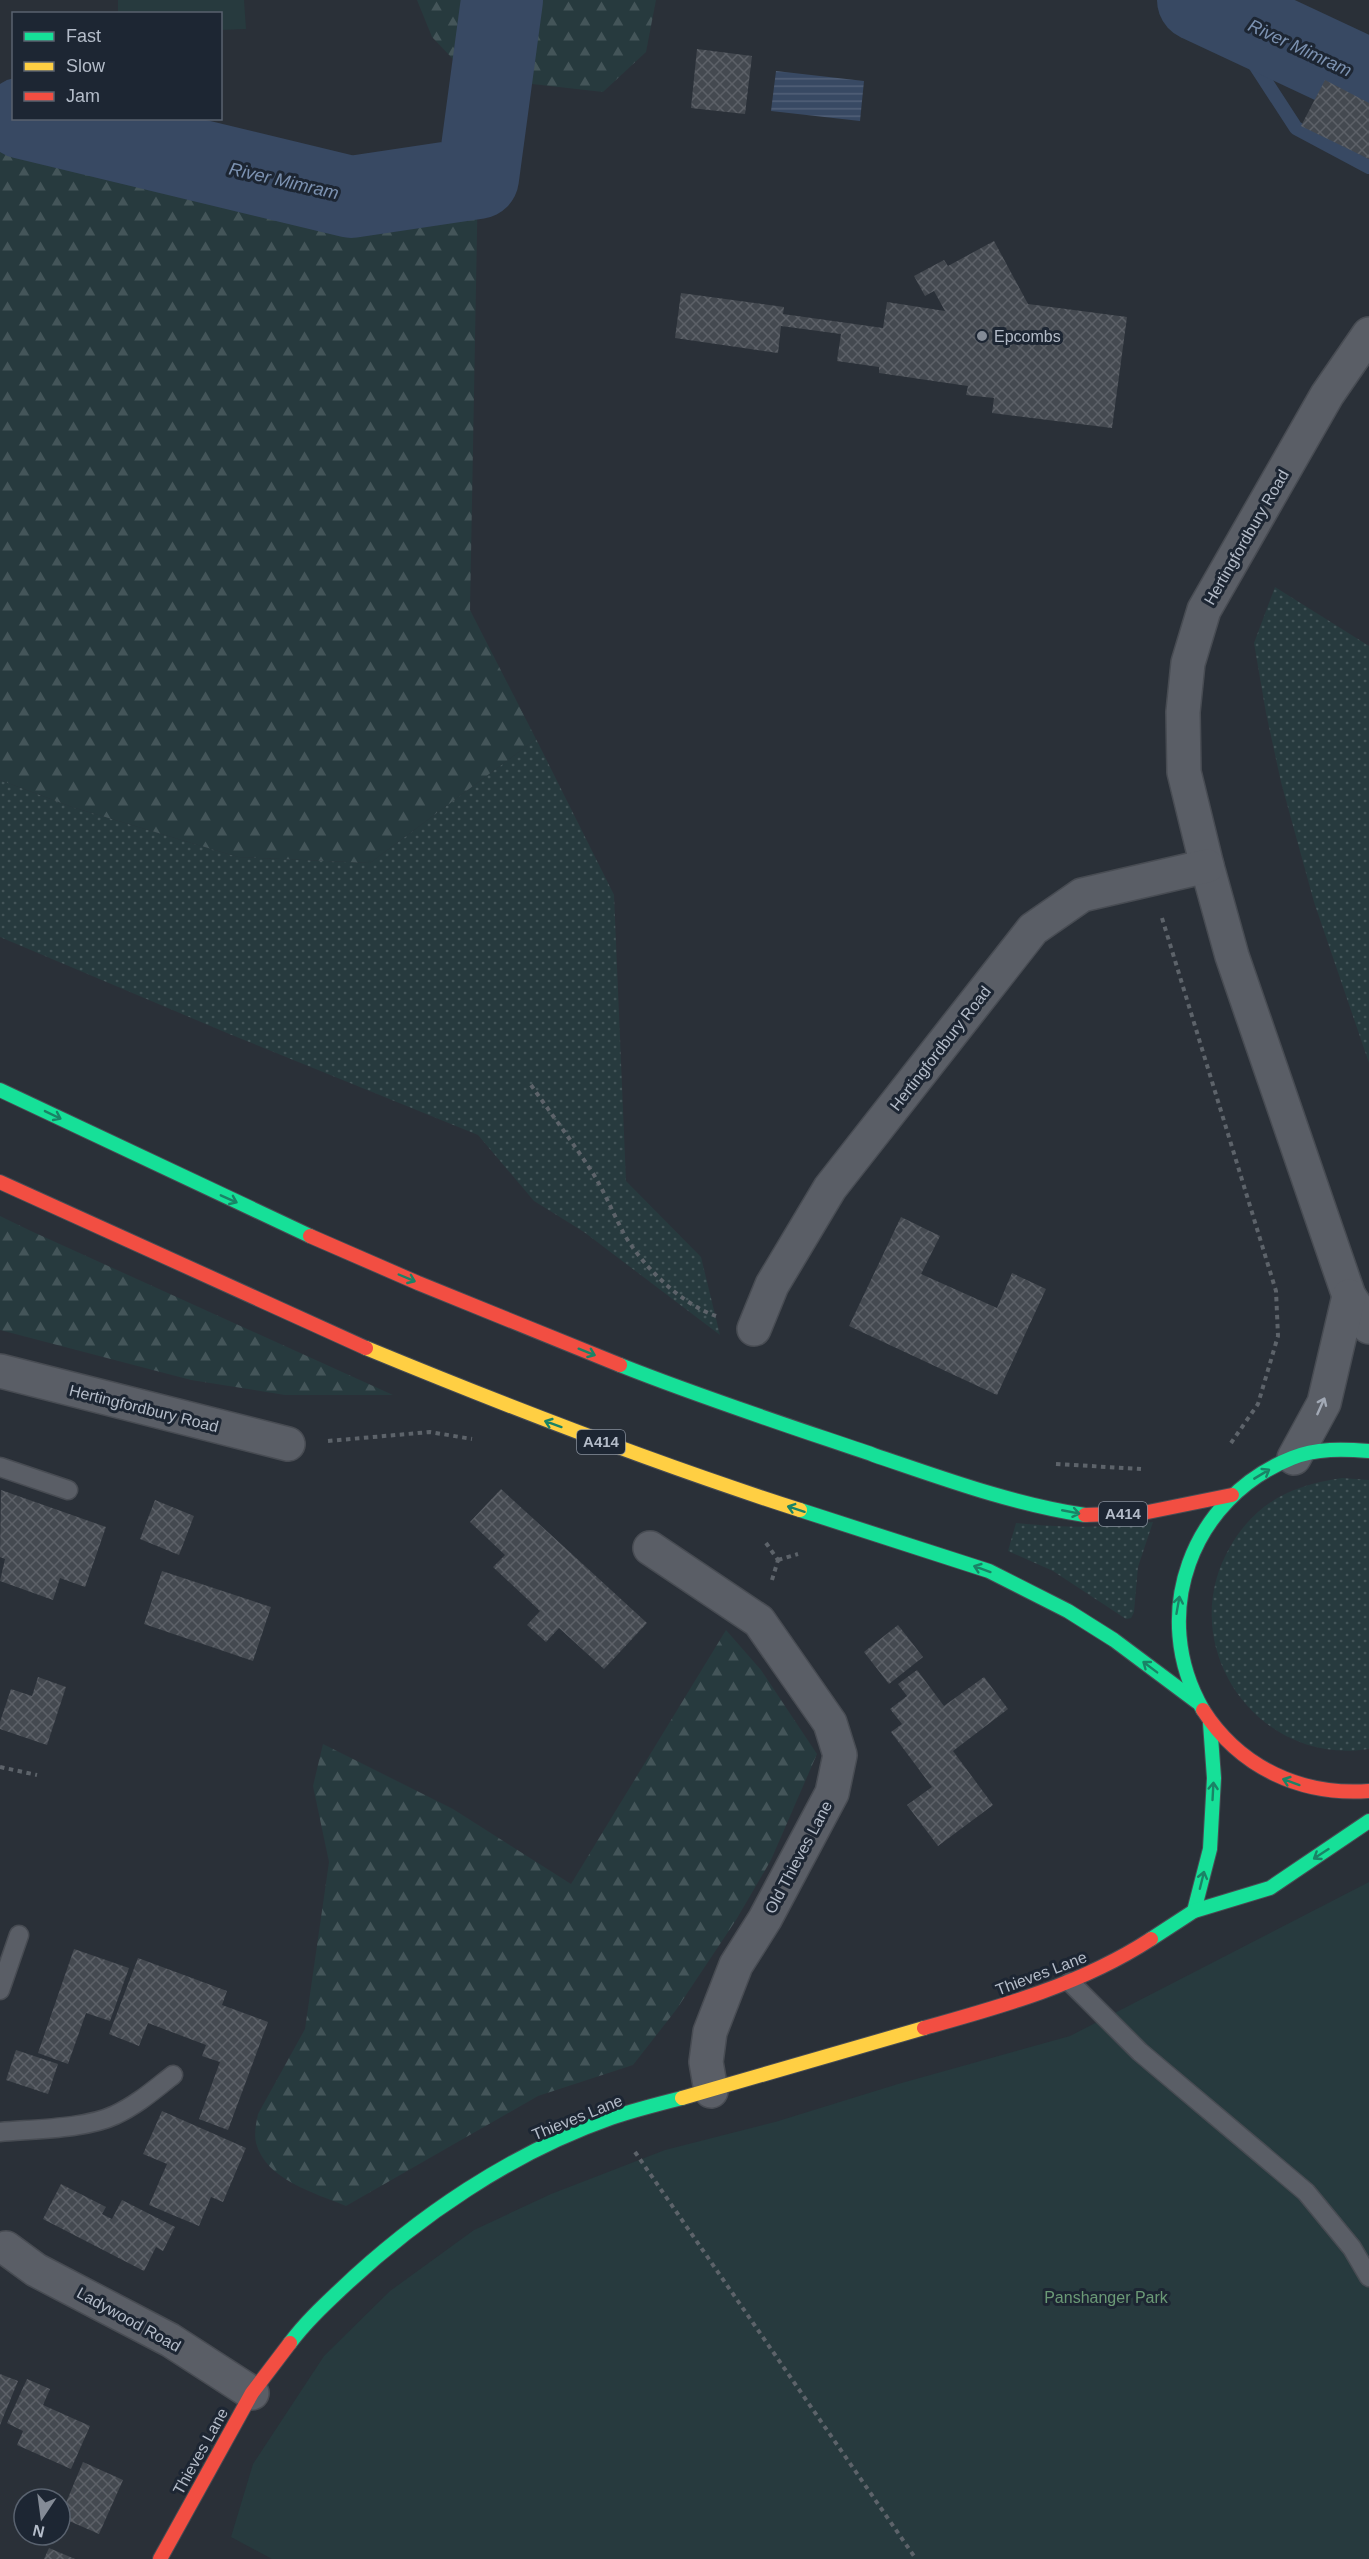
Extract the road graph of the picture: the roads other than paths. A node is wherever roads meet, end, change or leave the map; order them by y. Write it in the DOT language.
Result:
graph roads {
  1 [pos="1369,334"];
  2 [pos="1207,866"];
  3 [pos="0,1090"];
  4 [pos="0,1182"];
  5 [pos="1348,1296"];
  6 [pos="1369,1327"];
  7 [pos="753,1329"];
  8 [pos="0,1371"];
  9 [pos="288,1444"];
  10 [pos="1369,1451"];
  11 [pos="1294,1458"];
  12 [pos="0,1467"];
  13 [pos="68,1490"];
  14 [pos="1232,1495"];
  15 [pos="650,1548"];
  16 [pos="1197,1702"];
  17 [pos="1210,1723"];
  18 [pos="1369,1791"];
  19 [pos="1369,1821"];
  20 [pos="1194,1911"];
  21 [pos="19,1935"];
  22 [pos="1070,1982"];
  23 [pos="0,1990"];
  24 [pos="173,2075"];
  25 [pos="711,2091"];
  26 [pos="0,2133"];
  27 [pos="2,2246"];
  28 [pos="1369,2277"];
  29 [pos="252,2392"];
  30 [pos="160,2559"];
  1 -- 2 [label="street, Hertingfordbury Road"];
  2 -- 5 [label="street, Hertingfordbury Road"];
  2 -- 7 [label="street, Hertingfordbury Road"];
  3 -- 14 [label="main road, A414, one-way"];
  16 -- 4 [label="main road, A414, one-way"];
  5 -- 6 [label="street, Hertingfordbury Road"];
  11 -- 5 [label="street, one-way"];
  8 -- 9 [label="street, Hertingfordbury Road"];
  10 -- 11 [label="main road"];
  14 -- 11 [label="main road, one-way"];
  12 -- 13 [label="lane"];
  16 -- 14 [label="main road, one-way"];
  15 -- 25 [label="street, Old Thieves Lane"];
  16 -- 17 [label="main road"];
  18 -- 17 [label="main road, one-way"];
  20 -- 17 [label="main road, one-way"];
  19 -- 20 [label="main road, Thieves Lane, one-way"];
  20 -- 22 [label="main road, Thieves Lane"];
  21 -- 23 [label="lane"];
  22 -- 25 [label="main road, Thieves Lane"];
  22 -- 28 [label="lane"];
  24 -- 26 [label="lane"];
  25 -- 29 [label="main road, Thieves Lane"];
  27 -- 29 [label="street, Ladywood Road"];
  29 -- 30 [label="main road, Thieves Lane"];
}
